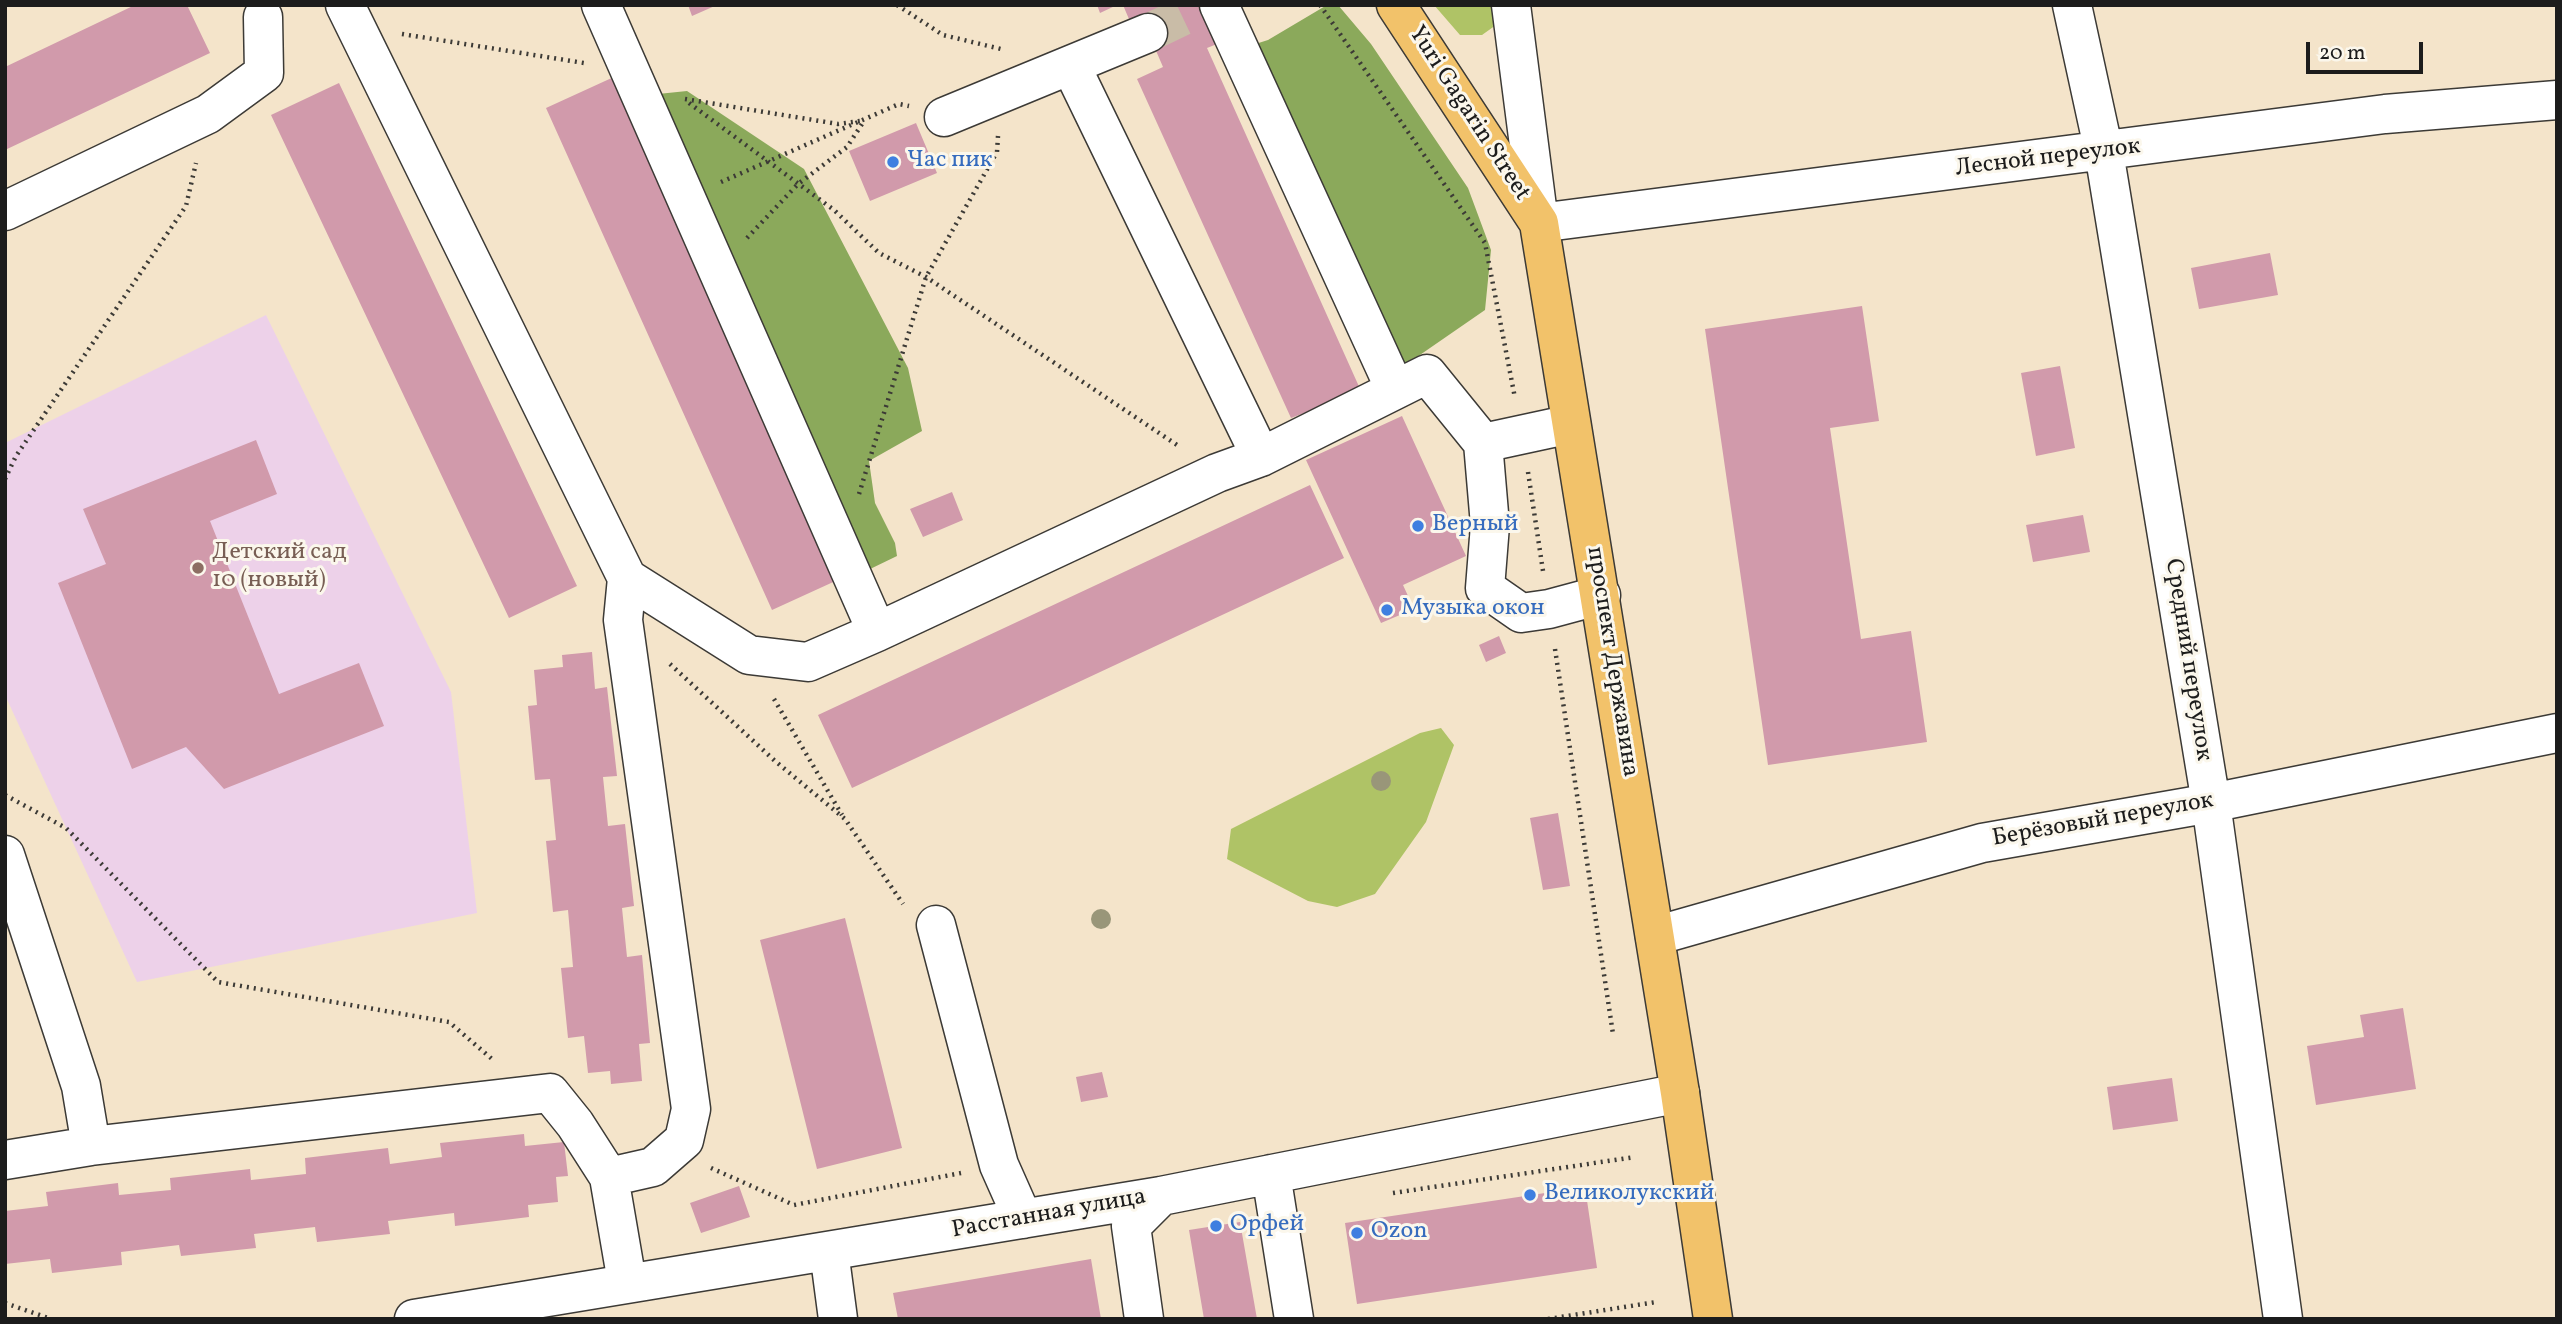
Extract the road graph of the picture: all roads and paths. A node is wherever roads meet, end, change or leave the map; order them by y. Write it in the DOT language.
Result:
graph roads {
  1 [pos="601,5"];
  2 [pos="897,5"];
  3 [pos="1220,5"];
  4 [pos="1320,5"];
  5 [pos="1396,5"];
  6 [pos="1511,5"];
  7 [pos="2072,5"];
  8 [pos="270,9"];
  9 [pos="350,16"];
  10 [pos="1148,33"];
  11 [pos="1004,49"];
  12 [pos="1071,66"];
  13 [pos="634,81"];
  14 [pos="1001,93"];
  15 [pos="683,99"];
  16 [pos="2557,100"];
  17 [pos="208,114"];
  18 [pos="944,117"];
  19 [pos="864,121"];
  20 [pos="2104,152"];
  21 [pos="766,161"];
  22 [pos="798,184"];
  23 [pos="686,198"];
  24 [pos="5,211"];
  25 [pos="1539,223"];
  26 [pos="717,269"];
  27 [pos="926,277"];
  28 [pos="1395,389"];
  29 [pos="1571,424"];
  30 [pos="1522,433"];
  31 [pos="1483,443"];
  32 [pos="1261,457"];
  33 [pos="1217,473"];
  34 [pos="5,480"];
  35 [pos="841,550"];
  36 [pos="627,578"];
  37 [pos="1601,595"];
  38 [pos="1549,610"];
  39 [pos="623,620"];
  40 [pos="877,632"];
  41 [pos="749,655"];
  42 [pos="2557,733"];
  43 [pos="5,795"];
  44 [pos="2211,803"];
  45 [pos="845,819"];
  46 [pos="5,855"];
  47 [pos="936,925"];
  48 [pos="1655,936"];
  49 [pos="1613,1034"];
  50 [pos="531,1093"];
  51 [pos="1680,1093"];
  52 [pos="91,1146"];
  53 [pos="672,1151"];
  54 [pos="1634,1157"];
  55 [pos="5,1160"];
  56 [pos="999,1166"];
  57 [pos="1271,1174"];
  58 [pos="609,1177"];
  59 [pos="1384,1195"];
  60 [pos="1161,1196"];
  61 [pos="1023,1219"];
  62 [pos="829,1251"];
  63 [pos="627,1282"];
  64 [pos="1656,1302"];
  65 [pos="5,1303"];
  66 [pos="489,1312"];
  67 [pos="1584,1316"];
  68 [pos="51,1319"];
  69 [pos="414,1319"];
  70 [pos="838,1319"];
  71 [pos="1144,1319"];
  72 [pos="1294,1319"];
  73 [pos="1548,1319"];
  74 [pos="1713,1319"];
  75 [pos="2283,1319"];
  1 -- 13 [label="street"];
  2 -- 11 [label="path"];
  3 -- 28 [label="street"];
  4 -- 30 [label="path"];
  5 -- 25 [label="main road, Yuri Gagarin Street"];
  6 -- 25 [label="street, проспект Державина"];
  7 -- 20 [label="street, Средний переулок"];
  8 -- 17 [label="street"];
  9 -- 13 [label="path"];
  9 -- 36 [label="street"];
  10 -- 12 [label="street"];
  12 -- 14 [label="street"];
  12 -- 32 [label="street"];
  13 -- 15 [label="path"];
  13 -- 23 [label="street"];
  14 -- 18 [label="street"];
  14 -- 27 [label="path"];
  15 -- 19 [label="path"];
  15 -- 21 [label="path"];
  16 -- 20 [label="street, Лесной переулок"];
  17 -- 24 [label="street"];
  17 -- 34 [label="path"];
  18 -- 19 [label="path"];
  19 -- 21 [label="path"];
  19 -- 22 [label="path"];
  20 -- 25 [label="street, Лесной переулок"];
  20 -- 44 [label="street, Средний переулок"];
  21 -- 22 [label="path"];
  21 -- 23 [label="path"];
  22 -- 26 [label="path"];
  22 -- 27 [label="path"];
  23 -- 26 [label="street"];
  25 -- 29 [label="main road, проспект Державина"];
  26 -- 35 [label="street"];
  27 -- 33 [label="path"];
  27 -- 35 [label="path"];
  28 -- 31 [label="street"];
  28 -- 32 [label="street"];
  29 -- 30 [label="street"];
  29 -- 37 [label="main road, проспект Державина"];
  30 -- 31 [label="street"];
  30 -- 38 [label="path"];
  31 -- 38 [label="street"];
  32 -- 33 [label="street"];
  33 -- 40 [label="street"];
  35 -- 40 [label="street"];
  36 -- 39 [label="street"];
  36 -- 41 [label="street"];
  37 -- 38 [label="street"];
  37 -- 48 [label="main road, проспект Державина"];
  38 -- 49 [label="path"];
  39 -- 45 [label="path"];
  39 -- 53 [label="street"];
  40 -- 41 [label="street"];
  41 -- 45 [label="path"];
  42 -- 44 [label="street, Берёзовый переулок"];
  43 -- 50 [label="path"];
  44 -- 48 [label="street, Берёзовый переулок"];
  44 -- 75 [label="street, Средний переулок"];
  45 -- 47 [label="path"];
  46 -- 52 [label="street"];
  47 -- 56 [label="street"];
  48 -- 51 [label="main road, проспект Державина"];
  50 -- 52 [label="street"];
  50 -- 58 [label="street"];
  51 -- 57 [label="street, Расстанная улица"];
  51 -- 74 [label="main road, проспект Державина"];
  52 -- 55 [label="street"];
  53 -- 56 [label="path"];
  53 -- 58 [label="street"];
  54 -- 59 [label="path"];
  56 -- 61 [label="street"];
  57 -- 60 [label="street, Расстанная улица"];
  57 -- 72 [label="street"];
  58 -- 63 [label="street"];
  60 -- 61 [label="street, Расстанная улица"];
  60 -- 71 [label="street"];
  61 -- 62 [label="street, Расстанная улица"];
  62 -- 63 [label="street, Расстанная улица"];
  62 -- 70 [label="street"];
  63 -- 66 [label="street, Расстанная улица"];
  64 -- 67 [label="path"];
  65 -- 68 [label="path"];
  66 -- 69 [label="street, Расстанная улица"];
  67 -- 73 [label="path"];
}
